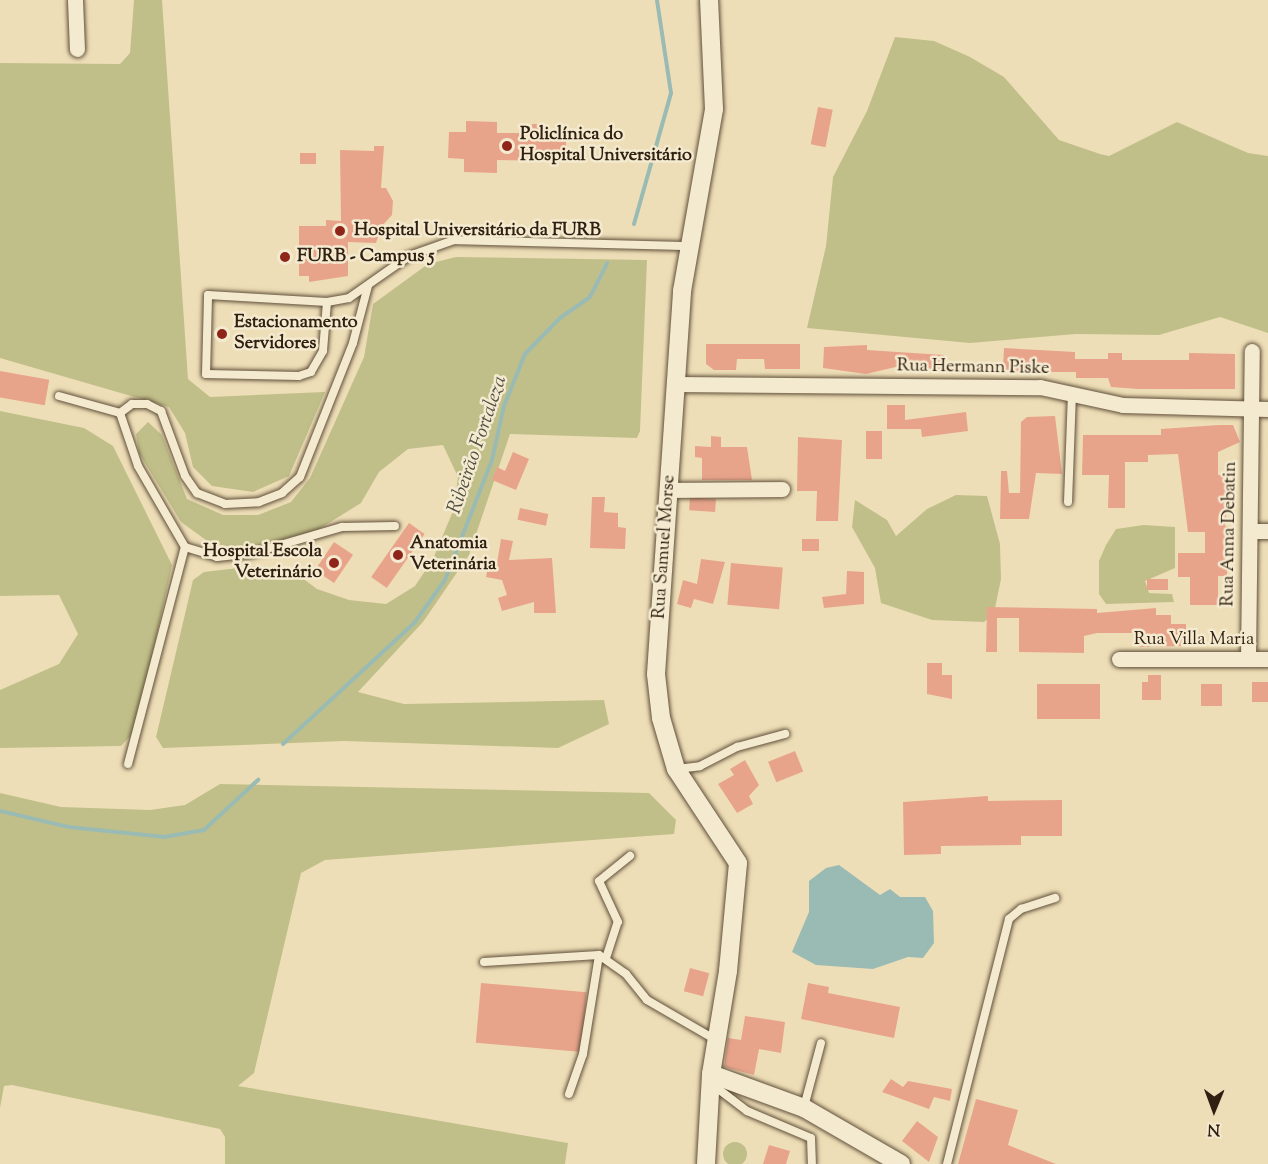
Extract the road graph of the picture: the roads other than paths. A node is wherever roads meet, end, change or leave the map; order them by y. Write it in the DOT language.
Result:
graph roads {
  1 [pos="75,0"];
  2 [pos="709,0"];
  3 [pos="77,49"];
  4 [pos="689,246"];
  5 [pos="368,286"];
  6 [pos="327,302"];
  7 [pos="1252,351"];
  8 [pos="675,384"];
  9 [pos="1072,390"];
  10 [pos="59,396"];
  11 [pos="1251,408"];
  12 [pos="1268,409"];
  13 [pos="120,413"];
  14 [pos="782,489"];
  15 [pos="669,490"];
  16 [pos="1068,502"];
  17 [pos="395,526"];
  18 [pos="1250,531"];
  19 [pos="1268,531"];
  20 [pos="185,547"];
  21 [pos="1119,659"];
  22 [pos="1248,659"];
  23 [pos="1268,659"];
  24 [pos="785,734"];
  25 [pos="128,764"];
  26 [pos="676,770"];
  27 [pos="630,856"];
  28 [pos="1054,898"];
  29 [pos="603,956"];
  30 [pos="484,962"];
  31 [pos="718,1040"];
  32 [pos="821,1043"];
  33 [pos="711,1079"];
  34 [pos="569,1094"];
  35 [pos="804,1108"];
  36 [pos="706,1164"];
  37 [pos="812,1164"];
  38 [pos="901,1164"];
  39 [pos="947,1164"];
  1 -- 3 [label="street"];
  2 -- 4 [label="street, Rua Samuel Morse"];
  4 -- 5 [label="lane"];
  4 -- 8 [label="street, Rua Samuel Morse"];
  5 -- 6 [label="lane"];
  5 -- 13 [label="lane"];
  6 -- 6 [label="lane"];
  7 -- 11 [label="street, Rua Anna Debatin"];
  8 -- 9 [label="street, Rua Hermann Piske"];
  8 -- 15 [label="street, Rua Samuel Morse"];
  9 -- 11 [label="street, Rua Hermann Piske"];
  9 -- 16 [label="lane"];
  10 -- 13 [label="lane"];
  11 -- 12 [label="street, Rua Hermann Piske"];
  11 -- 18 [label="street, Rua Anna Debatin"];
  13 -- 20 [label="lane"];
  14 -- 15 [label="street"];
  15 -- 26 [label="street, Rua Samuel Morse"];
  17 -- 20 [label="lane"];
  18 -- 19 [label="street"];
  18 -- 22 [label="street, Rua Anna Debatin"];
  20 -- 25 [label="lane"];
  21 -- 22 [label="street, Rua Villa Maria"];
  22 -- 23 [label="street, Rua Villa Maria"];
  24 -- 26 [label="lane"];
  26 -- 31 [label="street, Rua Samuel Morse"];
  27 -- 29 [label="lane"];
  28 -- 39 [label="lane"];
  29 -- 30 [label="lane"];
  29 -- 31 [label="lane"];
  29 -- 34 [label="lane"];
  31 -- 33 [label="street, Rua Samuel Morse"];
  32 -- 35 [label="lane"];
  33 -- 35 [label="street"];
  33 -- 36 [label="street, Rua Samuel Morse"];
  33 -- 37 [label="lane"];
  35 -- 38 [label="street"];
}
